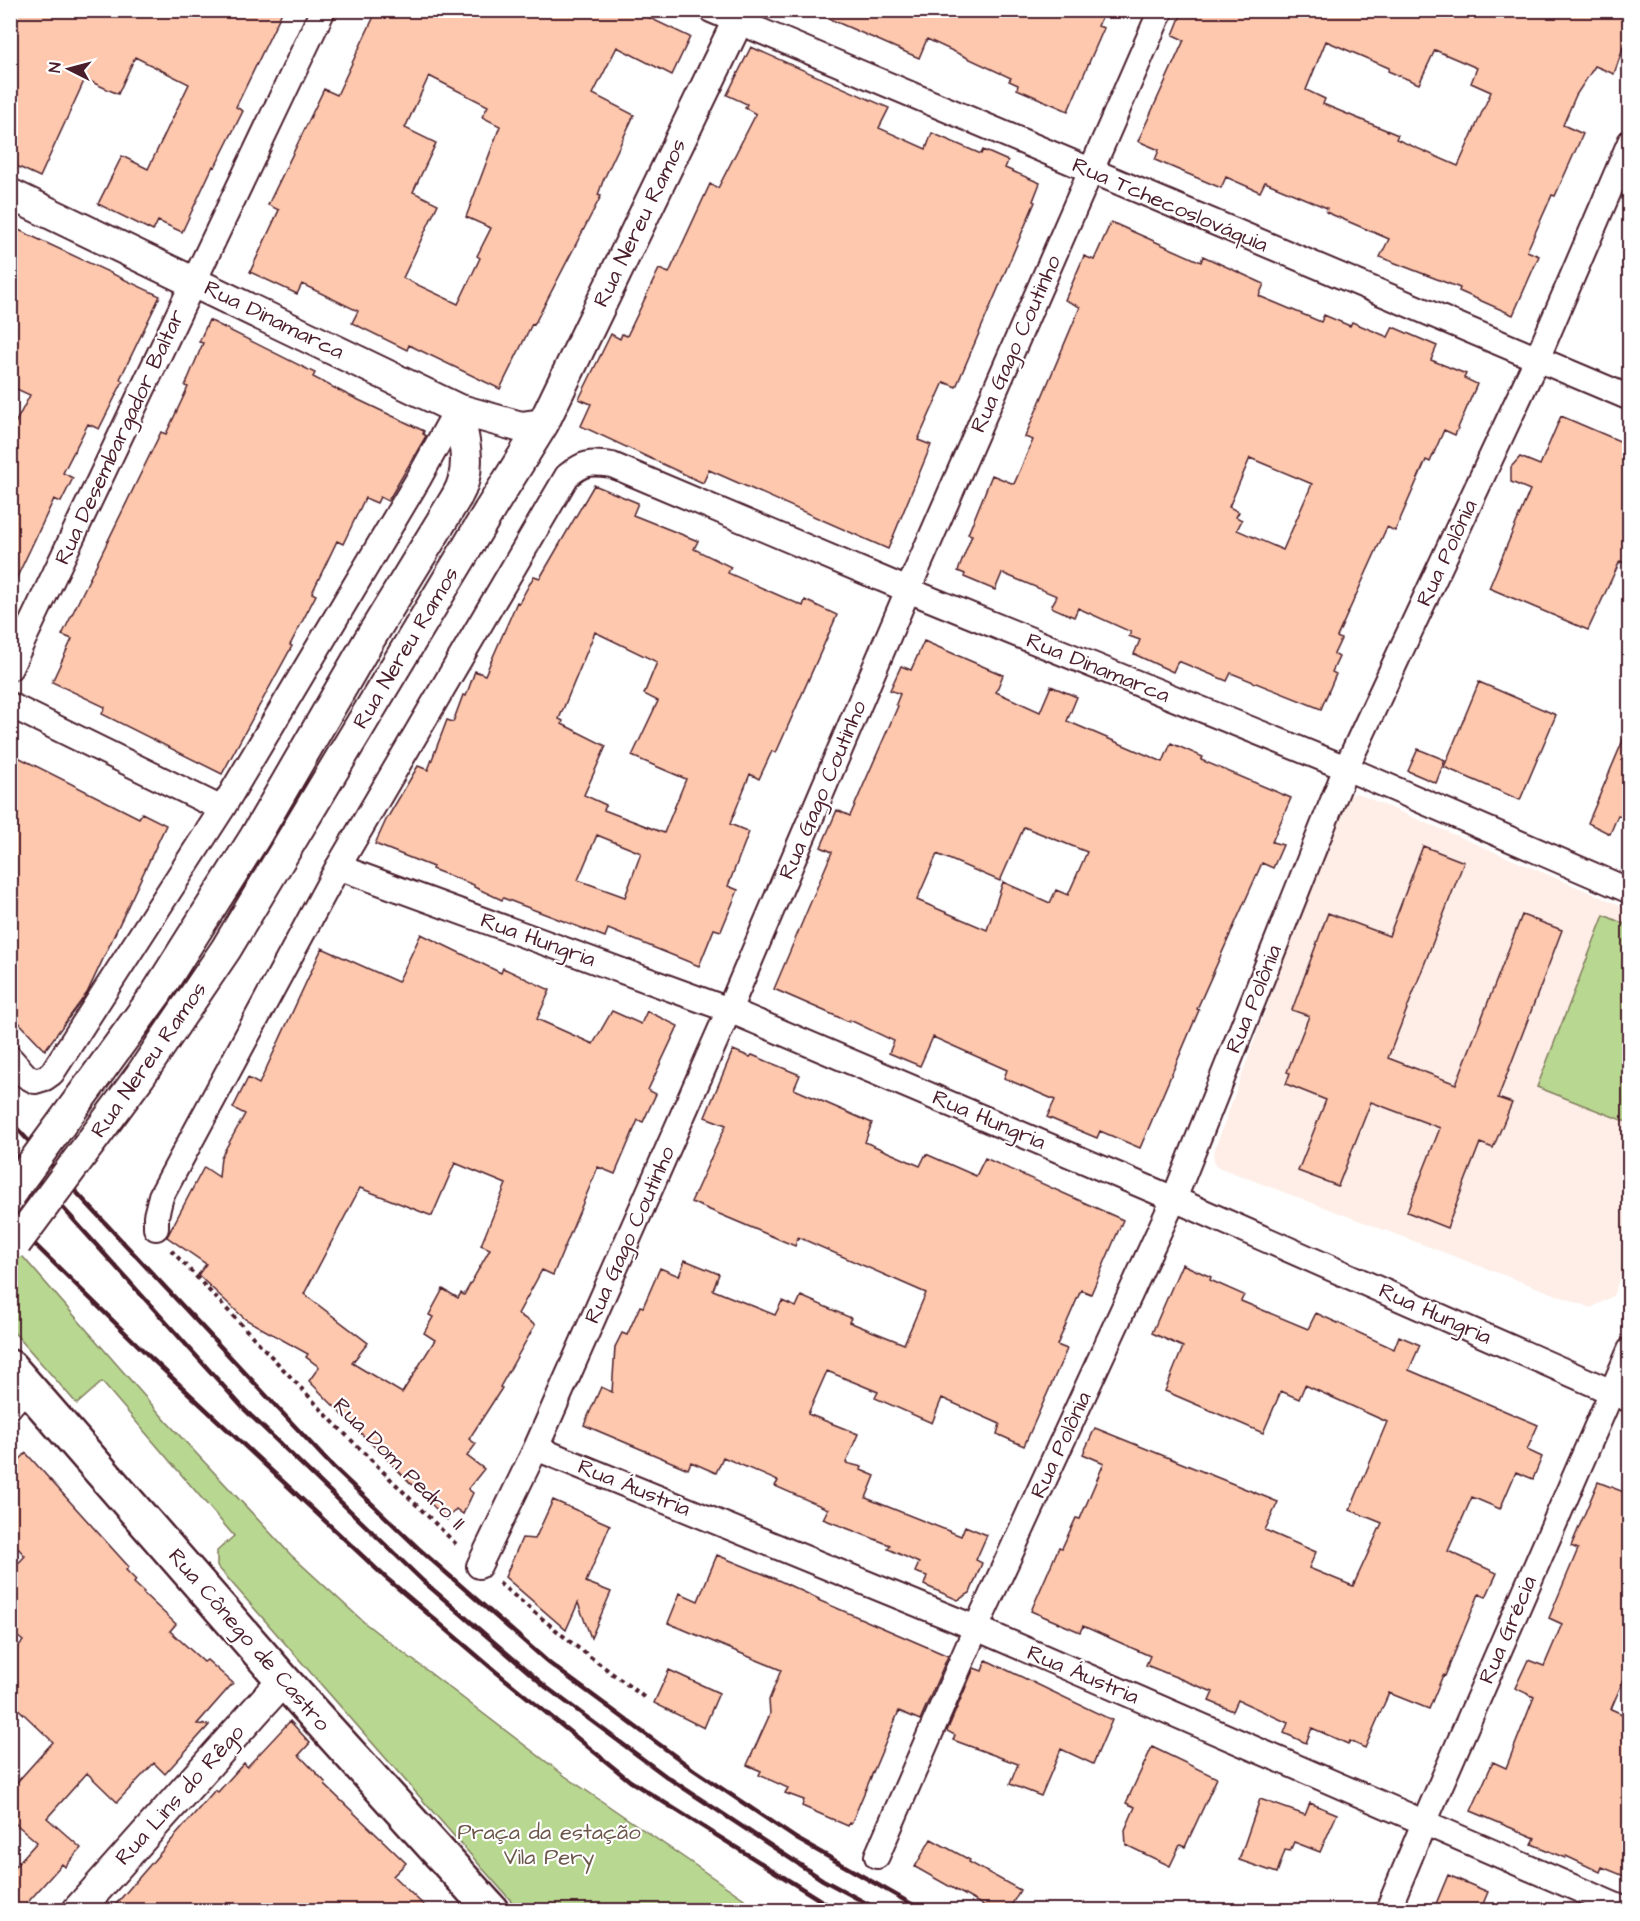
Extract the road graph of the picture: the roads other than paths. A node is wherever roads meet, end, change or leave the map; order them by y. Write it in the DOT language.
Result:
graph roads {
  1 [pos="323,10"];
  2 [pos="1161,10"];
  3 [pos="730,14"];
  4 [pos="1629,142"];
  5 [pos="1092,172"];
  6 [pos="10,194"];
  7 [pos="194,281"];
  8 [pos="1537,359"];
  9 [pos="1629,398"];
  10 [pos="457,408"];
  11 [pos="543,424"];
  12 [pos="908,590"];
  13 [pos="10,668"];
  14 [pos="10,705"];
  15 [pos="1346,768"];
  16 [pos="222,809"];
  17 [pos="338,867"];
  18 [pos="1629,891"];
  19 [pos="729,1010"];
  20 [pos="18,1067"];
  21 [pos="10,1194"];
  22 [pos="1174,1199"];
  23 [pos="156,1228"];
  24 [pos="10,1251"];
  25 [pos="1629,1350"];
  26 [pos="16,1387"];
  27 [pos="1620,1396"];
  28 [pos="536,1448"];
  29 [pos="478,1566"];
  30 [pos="976,1628"];
  31 [pos="283,1680"];
  32 [pos="1424,1823"];
  33 [pos="877,1856"];
  34 [pos="78,1911"];
  35 [pos="491,1911"];
  36 [pos="1388,1911"];
  37 [pos="1626,1911"];
  1 -- 7 [label="street, Rua Desembargador Baltar"];
  2 -- 5 [label="street, Rua Gago Coutinho"];
  3 -- 5 [label="street, Rua Tchecoslováquia"];
  3 -- 11 [label="street, Rua Nereu Ramos"];
  4 -- 8 [label="street, Rua Polônia"];
  5 -- 8 [label="street, Rua Tchecoslováquia"];
  5 -- 12 [label="street, Rua Gago Coutinho"];
  6 -- 7 [label="street, Rua Dinamarca"];
  7 -- 10 [label="street, Rua Dinamarca"];
  7 -- 13 [label="street, Rua Desembargador Baltar"];
  8 -- 9 [label="street, Rua Tchecoslováquia"];
  8 -- 15 [label="street, Rua Polônia"];
  10 -- 11 [label="street, Rua Dinamarca"];
  10 -- 16 [label="street"];
  10 -- 21 [label="street, Rua Nereu Ramos, bridge"];
  11 -- 24 [label="street, Rua Nereu Ramos, bridge"];
  12 -- 15 [label="street, Rua Dinamarca"];
  12 -- 17 [label="street, Rua Dinamarca"];
  12 -- 19 [label="street, Rua Gago Coutinho"];
  14 -- 16 [label="street"];
  15 -- 18 [label="street, Rua Dinamarca"];
  15 -- 22 [label="street, Rua Polônia"];
  16 -- 20 [label="street"];
  17 -- 19 [label="street, Rua Hungria"];
  17 -- 23 [label="street"];
  19 -- 22 [label="street, Rua Hungria"];
  19 -- 28 [label="street, Rua Gago Coutinho"];
  22 -- 27 [label="street, Rua Hungria"];
  22 -- 30 [label="street, Rua Polônia"];
  25 -- 27 [label="street, Rua Grécia"];
  26 -- 31 [label="main road, Rua Cônego de Castro"];
  27 -- 32 [label="street, Rua Grécia"];
  28 -- 29 [label="street, Rua Gago Coutinho"];
  28 -- 30 [label="street, Rua Áustria"];
  30 -- 32 [label="street, Rua Áustria"];
  30 -- 33 [label="street, Rua Polônia"];
  31 -- 34 [label="street, Rua Lins do Rêgo"];
  31 -- 35 [label="main road, Rua Cônego de Castro"];
  32 -- 36 [label="street, Rua Grécia"];
  32 -- 37 [label="street, Rua Áustria"];
}
